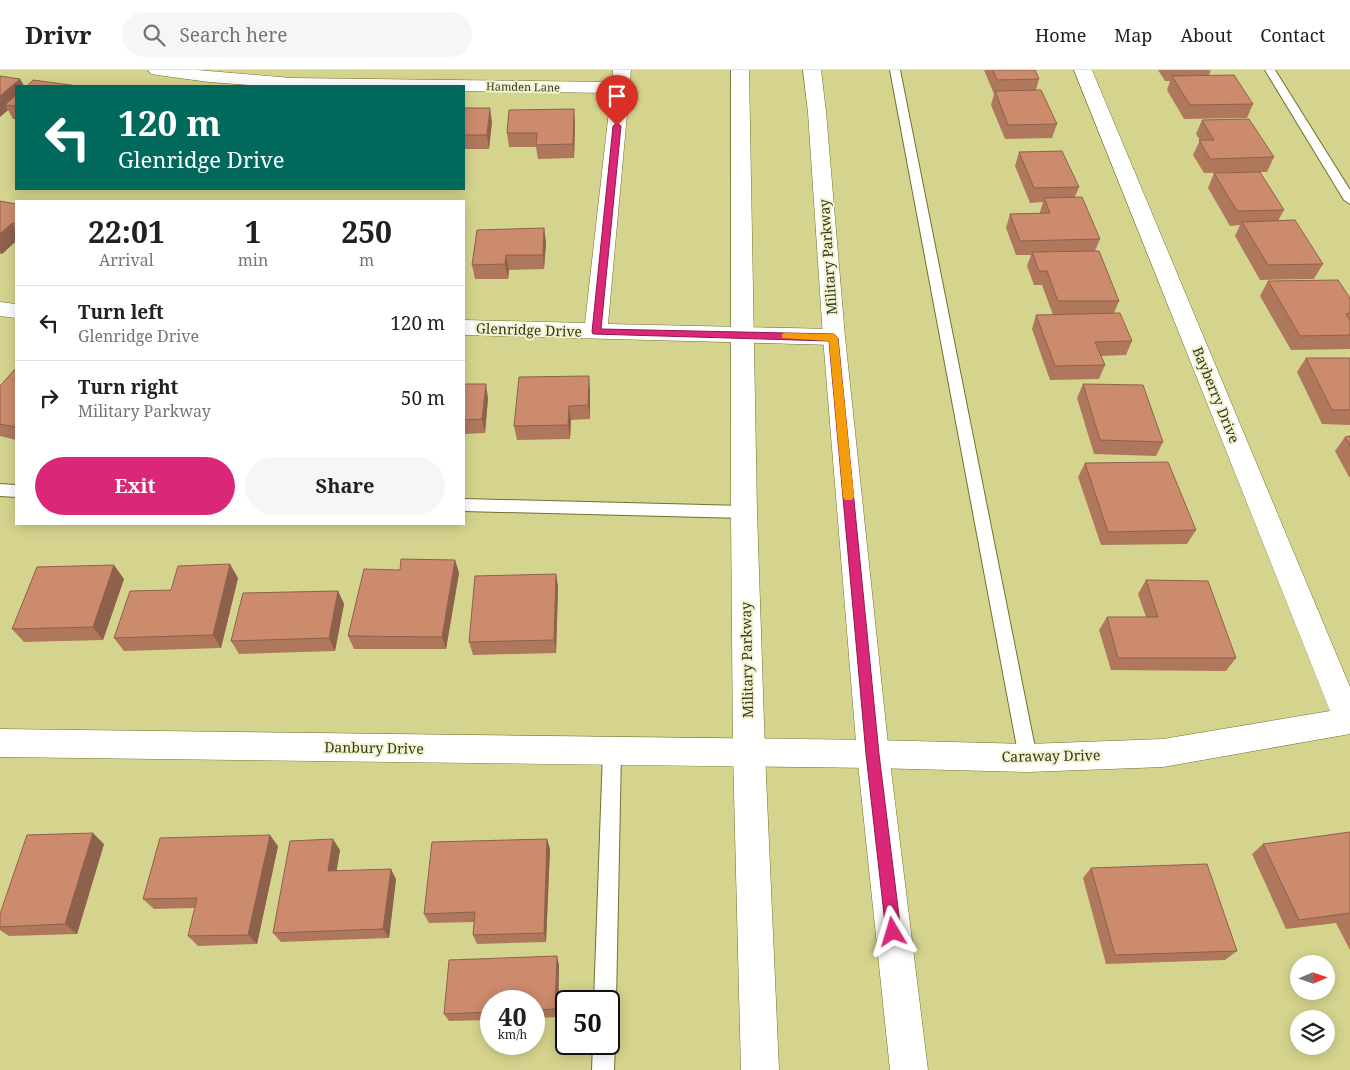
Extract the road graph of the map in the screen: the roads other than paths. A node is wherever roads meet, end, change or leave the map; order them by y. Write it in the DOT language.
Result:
graph roads {
  1 [pos="157,70"];
  2 [pos="740,70"];
  3 [pos="812,70"];
  4 [pos="895,70"];
  5 [pos="1083,70"];
  6 [pos="1270,70"];
  7 [pos="621,79"];
  8 [pos="1350,200"];
  9 [pos="0,309"];
  10 [pos="15,311"];
  11 [pos="465,328"];
  12 [pos="596,332"];
  13 [pos="742,335"];
  14 [pos="834,338"];
  15 [pos="0,490"];
  16 [pos="15,491"];
  17 [pos="465,505"];
  18 [pos="744,512"];
  19 [pos="1349,721"];
  20 [pos="0,743"];
  21 [pos="612,752"];
  22 [pos="749,753"];
  23 [pos="873,754"];
  24 [pos="1028,758"];
  25 [pos="605,990"];
  26 [pos="604,1055"];
  27 [pos="603,1070"];
  28 [pos="760,1070"];
  29 [pos="909,1070"];
  1 -- 7 [label="street, Hamden Lane"];
  2 -- 13 [label="street, Military Parkway"];
  3 -- 14 [label="street, Military Parkway"];
  4 -- 24 [label="lane"];
  5 -- 19 [label="street, Bayberry Drive"];
  6 -- 8 [label="lane"];
  7 -- 12 [label="street"];
  9 -- 10 [label="street"];
  11 -- 12 [label="street, Glenridge Drive"];
  12 -- 13 [label="street, Glenridge Drive"];
  13 -- 14 [label="street, Glenridge Drive"];
  13 -- 18 [label="street, Military Parkway"];
  14 -- 23 [label="street, Military Parkway"];
  15 -- 16 [label="lane"];
  17 -- 18 [label="lane"];
  18 -- 22 [label="street, Military Parkway"];
  19 -- 24 [label="street, Caraway Drive"];
  20 -- 21 [label="street, Danbury Drive"];
  21 -- 22 [label="street, Danbury Drive"];
  21 -- 25 [label="lane"];
  22 -- 23 [label="street, Caraway Drive"];
  22 -- 28 [label="street, Military Parkway"];
  23 -- 24 [label="street, Caraway Drive"];
  23 -- 29 [label="street, Military Parkway"];
  26 -- 27 [label="lane"];
}
